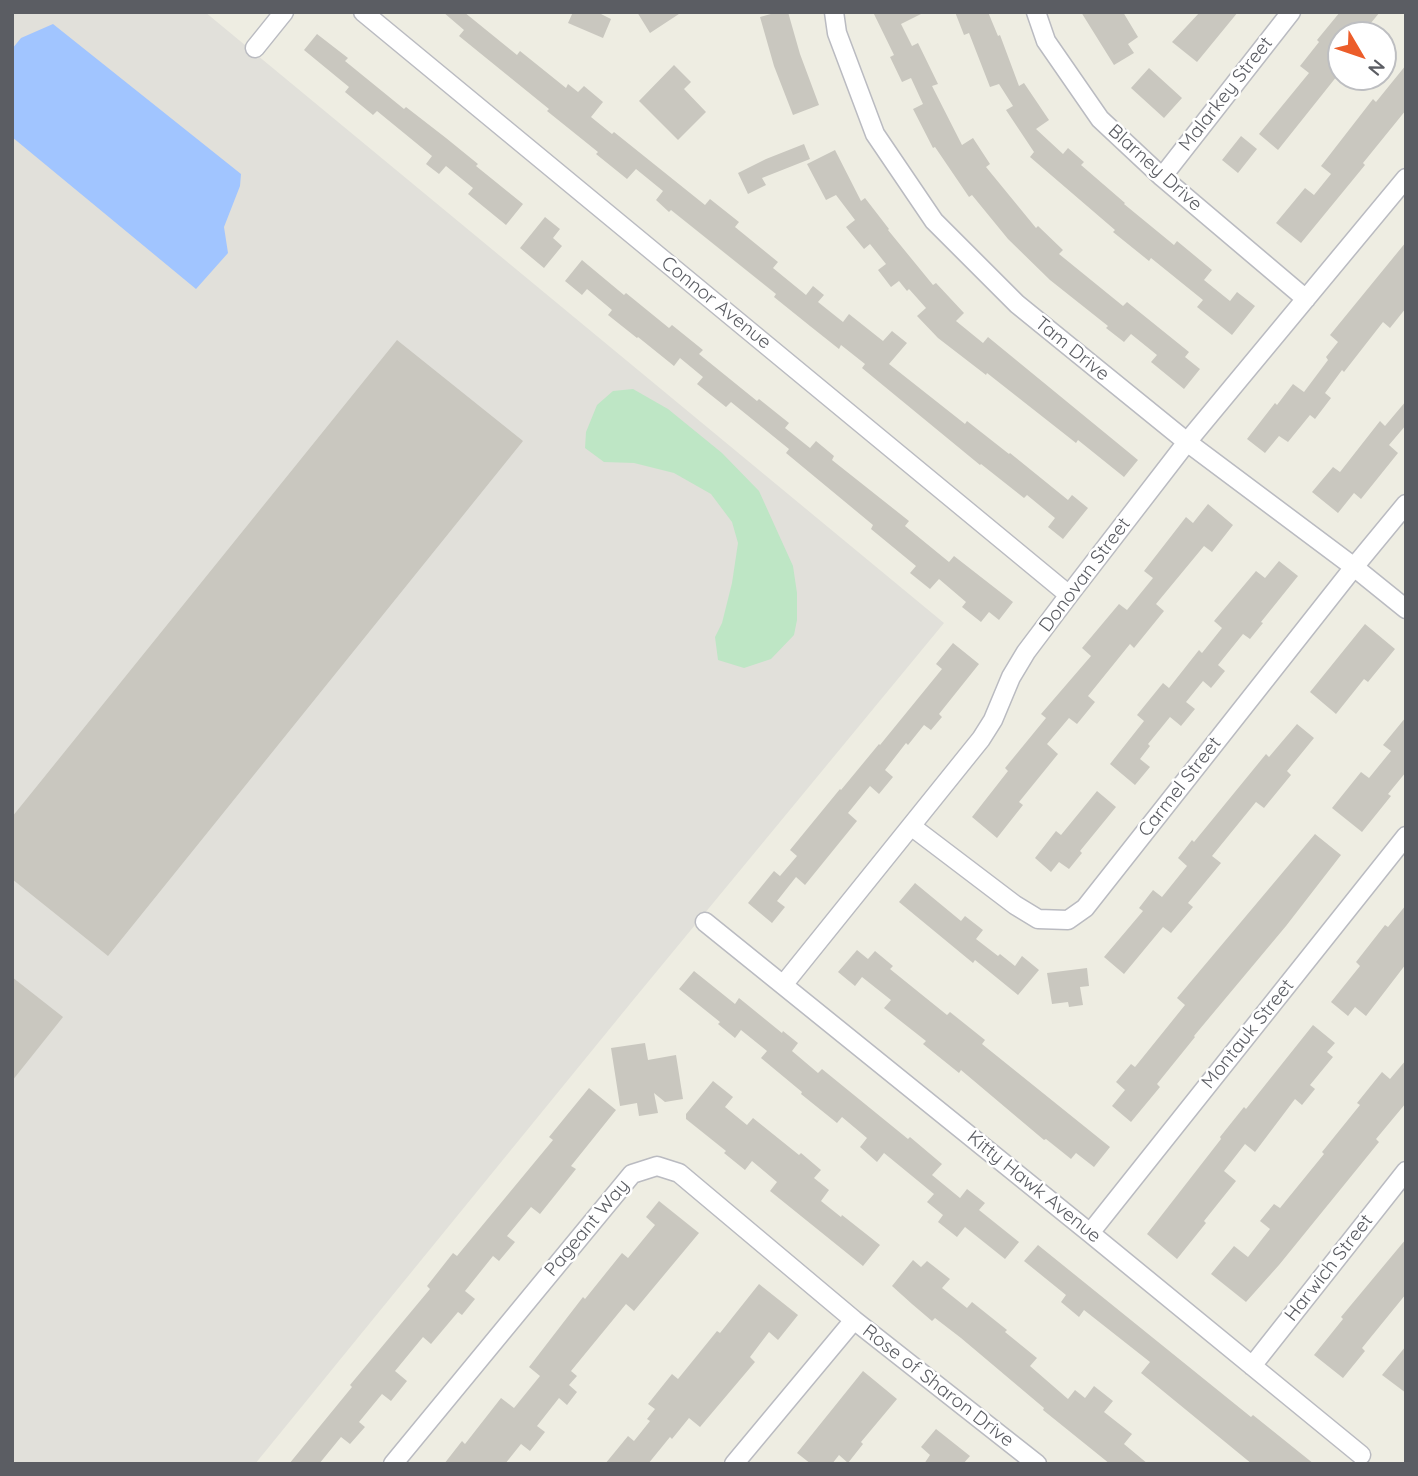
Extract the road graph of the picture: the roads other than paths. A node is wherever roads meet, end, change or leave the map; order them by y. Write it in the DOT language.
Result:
graph roads {
  1 [pos="284,12"];
  2 [pos="363,12"];
  3 [pos="834,12"];
  4 [pos="1036,12"];
  5 [pos="1291,12"];
  6 [pos="255,48"];
  7 [pos="1162,177"];
  8 [pos="1406,178"];
  9 [pos="1306,299"];
  10 [pos="1187,442"];
  11 [pos="1406,504"];
  12 [pos="1354,567"];
  13 [pos="1069,594"];
  14 [pos="1406,609"];
  15 [pos="911,826"];
  16 [pos="1406,836"];
  17 [pos="705,922"];
  18 [pos="783,985"];
  19 [pos="1406,1171"];
  20 [pos="1090,1233"];
  21 [pos="854,1320"];
  22 [pos="1252,1366"];
  23 [pos="1361,1454"];
  24 [pos="1025,1460"];
  25 [pos="393,1464"];
  26 [pos="734,1464"];
  1 -- 6 [label="street"];
  2 -- 13 [label="street, Connor Avenue"];
  3 -- 10 [label="street, Tam Drive"];
  4 -- 7 [label="street, Blarney Drive"];
  5 -- 7 [label="street, Malarkey Street"];
  7 -- 9 [label="street, Blarney Drive"];
  8 -- 9 [label="street, Donovan Street"];
  9 -- 10 [label="street, Donovan Street"];
  10 -- 12 [label="street, Tam Drive"];
  10 -- 13 [label="street, Donovan Street"];
  11 -- 12 [label="street, Carmel Street"];
  12 -- 14 [label="street, Tam Drive"];
  12 -- 15 [label="street, Carmel Street"];
  13 -- 15 [label="street, Donovan Street"];
  15 -- 18 [label="street, Donovan Street"];
  16 -- 20 [label="street, Montauk Street"];
  17 -- 18 [label="street, Kitty Hawk Avenue"];
  18 -- 20 [label="street, Kitty Hawk Avenue"];
  19 -- 22 [label="street, Harwich Street"];
  20 -- 22 [label="street, Kitty Hawk Avenue"];
  21 -- 24 [label="street, Rose of Sharon Drive"];
  21 -- 25 [label="street, Pageant Way"];
  21 -- 26 [label="street, Rose of Sharon Drive"];
  22 -- 23 [label="street, Kitty Hawk Avenue"];
}
